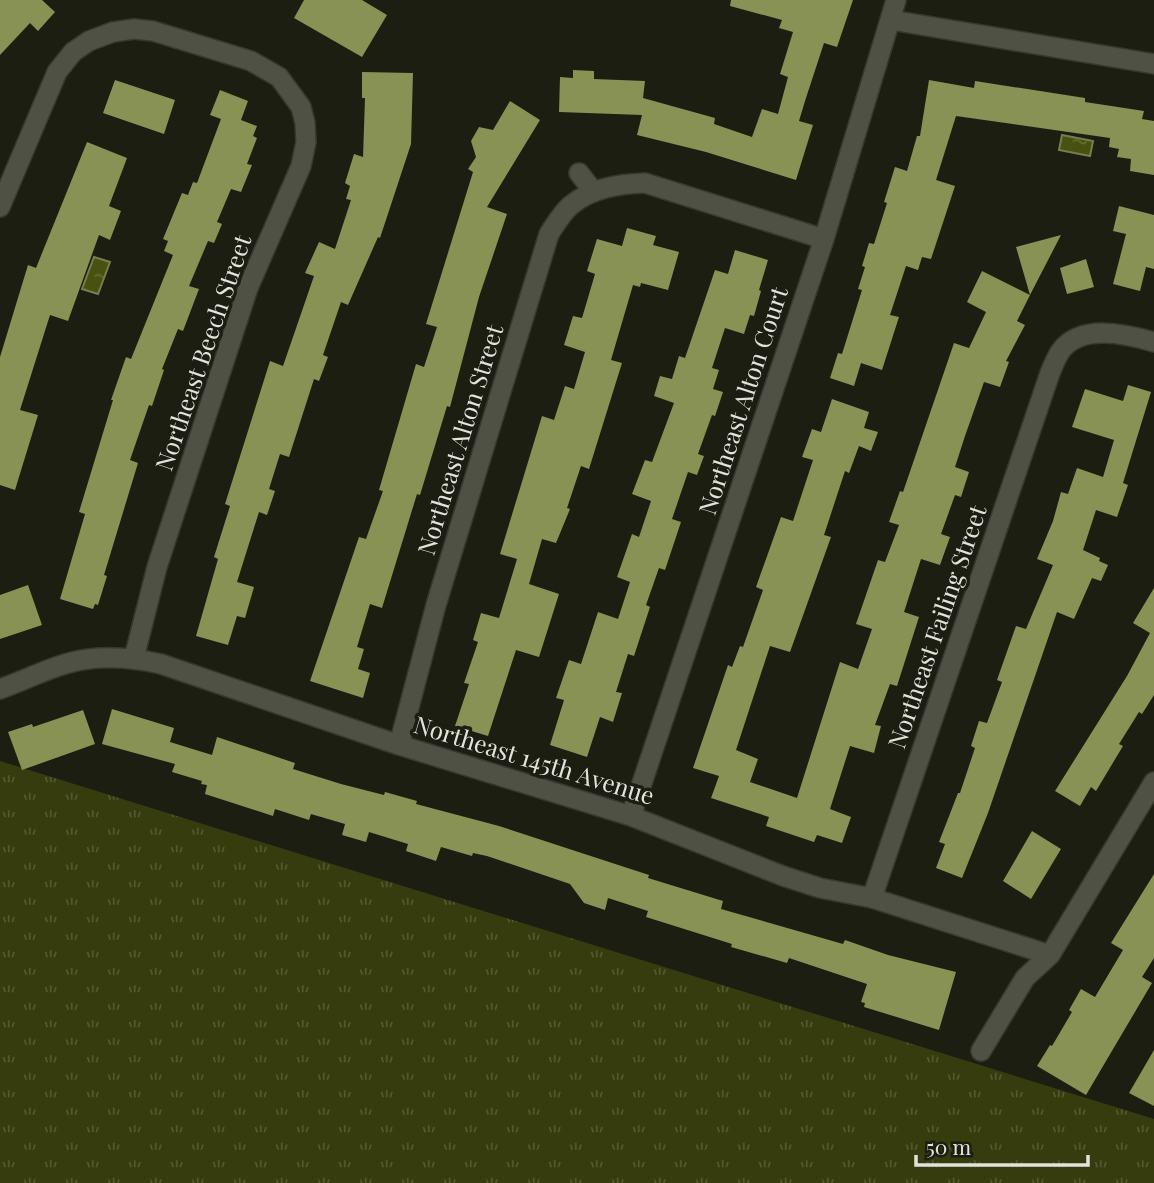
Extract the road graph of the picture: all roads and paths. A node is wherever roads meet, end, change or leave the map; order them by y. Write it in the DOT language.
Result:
graph roads {
  1 [pos="896,0"];
  2 [pos="891,20"];
  3 [pos="1154,64"];
  4 [pos="579,173"];
  5 [pos="594,192"];
  6 [pos="0,207"];
  7 [pos="824,239"];
  8 [pos="1154,342"];
  9 [pos="134,659"];
  10 [pos="0,690"];
  11 [pos="399,745"];
  12 [pos="1154,782"];
  13 [pos="631,816"];
  14 [pos="872,898"];
  15 [pos="1050,955"];
  16 [pos="981,1051"];
  1 -- 2 [label="street, Northeast Alton Court"];
  2 -- 3 [label="street"];
  2 -- 7 [label="street, Northeast Alton Court"];
  4 -- 5 [label="street"];
  5 -- 7 [label="street"];
  5 -- 11 [label="street, Northeast Alton Street"];
  6 -- 9 [label="street, Northeast Beech Street"];
  7 -- 13 [label="street, Northeast Alton Court"];
  8 -- 14 [label="street, Northeast Failing Street"];
  9 -- 10 [label="street, Northeast 145th Avenue"];
  9 -- 11 [label="street, Northeast 145th Avenue"];
  11 -- 13 [label="street, Northeast 145th Avenue"];
  12 -- 15 [label="street"];
  13 -- 14 [label="street, Northeast 145th Avenue"];
  14 -- 15 [label="street, Northeast 145th Avenue"];
  15 -- 16 [label="street"];
}
